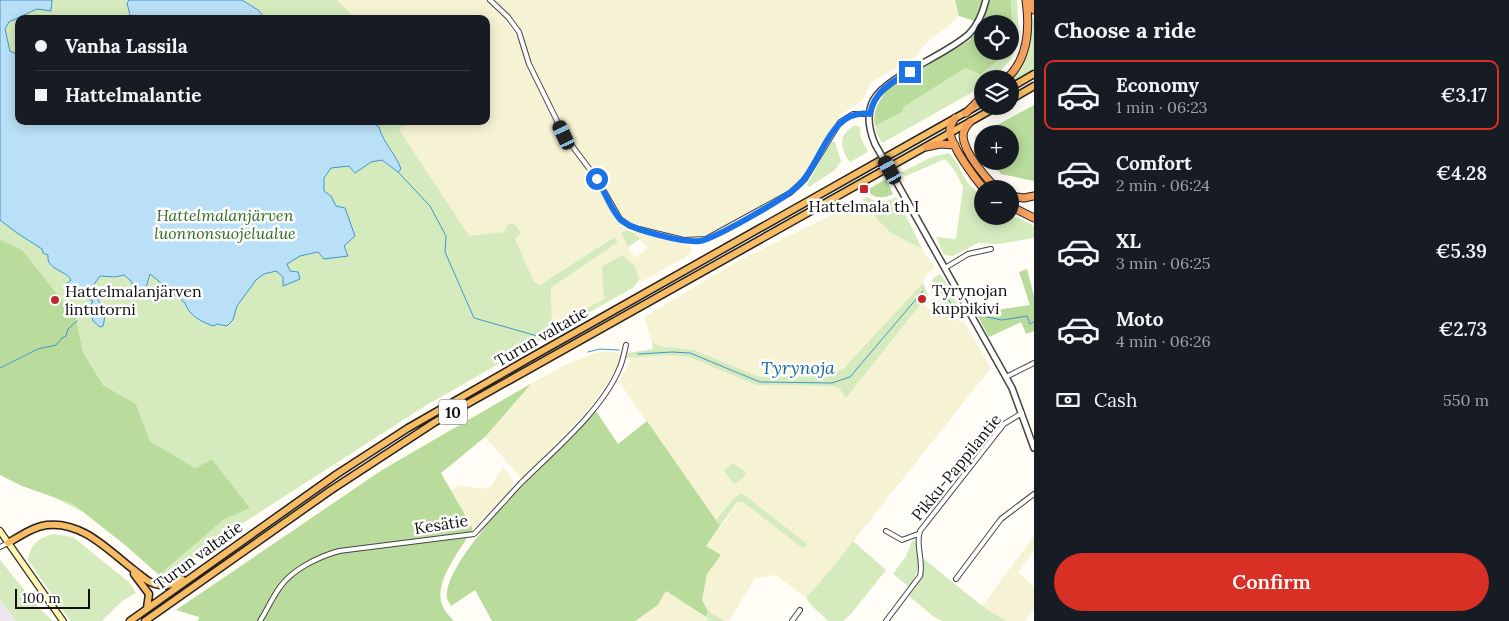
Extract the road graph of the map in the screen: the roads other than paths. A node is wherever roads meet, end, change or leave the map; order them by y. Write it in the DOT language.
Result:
graph roads {
  1 [pos="490,0"];
  2 [pos="986,0"];
  3 [pos="1026,0"];
  4 [pos="1032,0"];
  5 [pos="1034,10"];
  6 [pos="1014,70"];
  7 [pos="1034,74"];
  8 [pos="1019,83"];
  9 [pos="1034,86"];
  10 [pos="1019,95"];
  11 [pos="974,105"];
  12 [pos="974,108"];
  13 [pos="966,113"];
  14 [pos="870,114"];
  15 [pos="982,115"];
  16 [pos="955,118"];
  17 [pos="970,122"];
  18 [pos="950,133"];
  19 [pos="955,144"];
  20 [pos="926,147"];
  21 [pos="978,180"];
  22 [pos="989,180"];
  23 [pos="1034,196"];
  24 [pos="1019,197"];
  25 [pos="1019,210"];
  26 [pos="1034,218"];
  27 [pos="991,249"];
  28 [pos="945,268"];
  29 [pos="626,345"];
  30 [pos="1034,363"];
  31 [pos="1006,377"];
  32 [pos="1022,413"];
  33 [pos="1034,448"];
  34 [pos="1034,494"];
  35 [pos="886,530"];
  36 [pos="0,531"];
  37 [pos="918,534"];
  38 [pos="8,543"];
  39 [pos="0,546"];
  40 [pos="125,563"];
  41 [pos="201,570"];
  42 [pos="956,579"];
  43 [pos="147,608"];
  44 [pos="800,610"];
  45 [pos="64,621"];
  46 [pos="130,621"];
  47 [pos="145,621"];
  48 [pos="260,621"];
  49 [pos="792,621"];
  50 [pos="886,621"];
  1 -- 14 [label="street"];
  2 -- 14 [label="street"];
  3 -- 6 [label="highway"];
  4 -- 5 [label="highway"];
  7 -- 8 [label="highway"];
  9 -- 10 [label="highway"];
  11 -- 13 [label="highway"];
  12 -- 13 [label="highway, Turun valtatie / 10"];
  13 -- 16 [label="highway, Turun valtatie / 10"];
  14 -- 28 [label="street, bridge"];
  15 -- 17 [label="highway, Turun valtatie / 10"];
  16 -- 18 [label="highway"];
  16 -- 41 [label="highway, Turun valtatie / 10"];
  17 -- 18 [label="highway, Turun valtatie / 10"];
  17 -- 22 [label="highway"];
  18 -- 19 [label="highway"];
  18 -- 20 [label="highway, Turun valtatie / 10"];
  19 -- 20 [label="highway"];
  19 -- 21 [label="highway"];
  20 -- 47 [label="highway, Turun valtatie / 10"];
  23 -- 24 [label="highway"];
  25 -- 26 [label="highway"];
  27 -- 28 [label="street"];
  28 -- 31 [label="street"];
  29 -- 48 [label="street, Kesätie"];
  30 -- 31 [label="street"];
  31 -- 32 [label="street"];
  32 -- 33 [label="street"];
  32 -- 37 [label="street, Pikku-Pappilantie"];
  34 -- 42 [label="street"];
  35 -- 37 [label="street"];
  36 -- 38 [label="main road"];
  37 -- 50 [label="street, Pikku-Pappilantie"];
  38 -- 39 [label="street"];
  38 -- 40 [label="highway"];
  38 -- 45 [label="main road"];
  40 -- 41 [label="highway"];
  40 -- 43 [label="highway"];
  41 -- 43 [label="highway, Turun valtatie / 10"];
  43 -- 46 [label="highway, Turun valtatie / 10"];
  44 -- 49 [label="street"];
}
